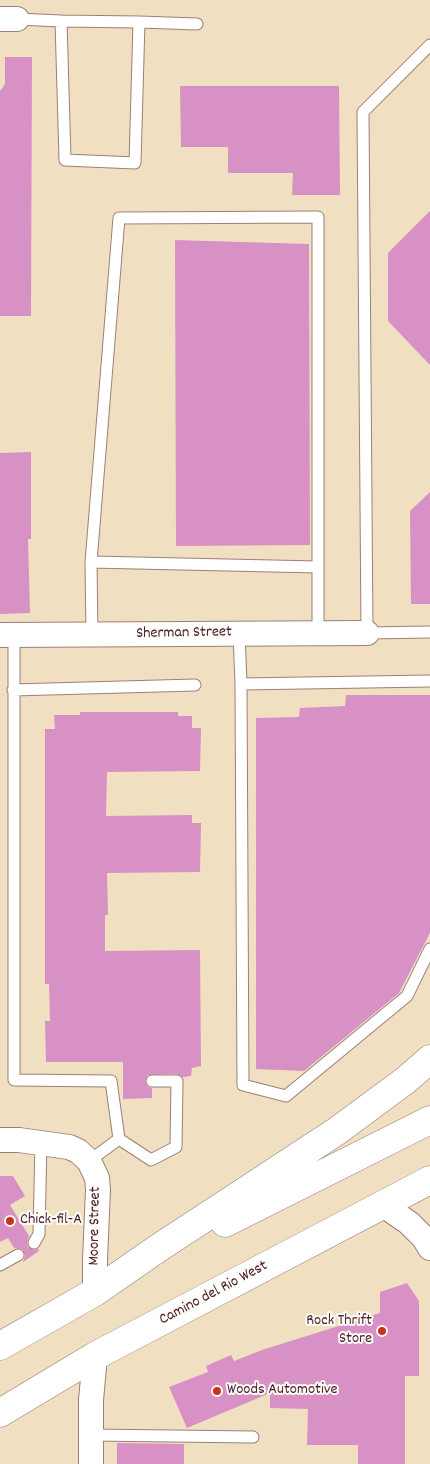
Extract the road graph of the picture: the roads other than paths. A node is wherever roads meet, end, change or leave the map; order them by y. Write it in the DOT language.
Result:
graph roads {
  1 [pos="9,19"];
  2 [pos="61,21"];
  3 [pos="139,22"];
  4 [pos="198,24"];
  5 [pos="430,46"];
  6 [pos="90,562"];
  7 [pos="318,567"];
  8 [pos="430,632"];
  9 [pos="239,633"];
  10 [pos="318,633"];
  11 [pos="367,633"];
  12 [pos="7,635"];
  13 [pos="92,635"];
  14 [pos="430,681"];
  15 [pos="241,684"];
  16 [pos="195,685"];
  17 [pos="13,690"];
  18 [pos="430,949"];
  19 [pos="430,1059"];
  20 [pos="152,1081"];
  21 [pos="430,1120"];
  22 [pos="118,1139"];
  23 [pos="0,1140"];
  24 [pos="40,1142"];
  25 [pos="89,1161"];
  26 [pos="430,1180"];
  27 [pos="383,1205"];
  28 [pos="34,1243"];
  29 [pos="430,1248"];
  30 [pos="18,1255"];
  31 [pos="0,1265"];
  32 [pos="95,1292"];
  33 [pos="0,1346"];
  34 [pos="95,1356"];
  35 [pos="0,1412"];
  36 [pos="91,1435"];
  37 [pos="253,1437"];
  38 [pos="91,1464"];
  1 -- 2 [label="lane"];
  2 -- 3 [label="lane"];
  2 -- 3 [label="lane"];
  3 -- 4 [label="lane"];
  5 -- 11 [label="lane"];
  6 -- 7 [label="lane"];
  6 -- 7 [label="lane"];
  6 -- 13 [label="lane"];
  7 -- 10 [label="lane"];
  8 -- 11 [label="lane"];
  9 -- 10 [label="street, Sherman Street"];
  9 -- 13 [label="street, Sherman Street"];
  9 -- 15 [label="lane"];
  10 -- 11 [label="street, Sherman Street"];
  12 -- 13 [label="street, Sherman Street"];
  12 -- 17 [label="lane"];
  14 -- 15 [label="lane"];
  15 -- 18 [label="lane"];
  16 -- 17 [label="lane"];
  17 -- 22 [label="lane"];
  19 -- 32 [label="main road"];
  20 -- 22 [label="lane"];
  21 -- 32 [label="main road"];
  22 -- 25 [label="lane"];
  23 -- 24 [label="street"];
  24 -- 25 [label="street"];
  24 -- 28 [label="lane"];
  25 -- 32 [label="street, Moore Street"];
  26 -- 27 [label="main road, Camino del Rio West"];
  27 -- 29 [label="street"];
  27 -- 34 [label="main road, Camino del Rio West"];
  30 -- 31 [label="lane"];
  32 -- 33 [label="main road"];
  34 -- 35 [label="main road, Camino del Rio West"];
  34 -- 36 [label="street"];
  36 -- 37 [label="lane"];
  36 -- 38 [label="street"];
}
